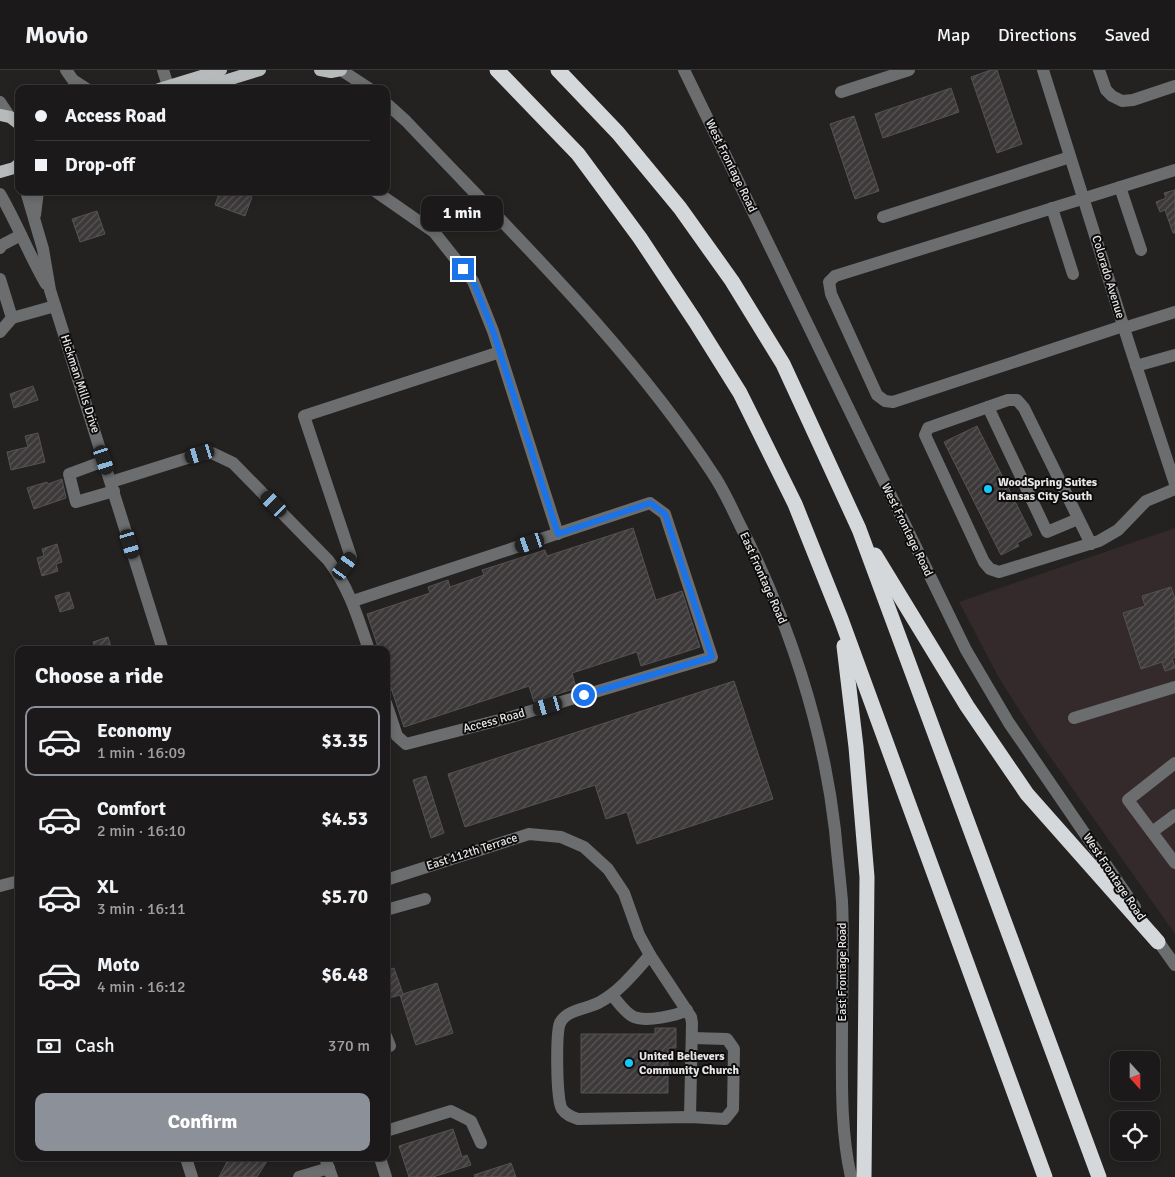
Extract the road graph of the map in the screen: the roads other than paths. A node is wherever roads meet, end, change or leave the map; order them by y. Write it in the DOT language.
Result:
graph roads {
  1 [pos="66,70"];
  2 [pos="163,70"];
  3 [pos="221,70"];
  4 [pos="260,70"];
  5 [pos="320,70"];
  6 [pos="341,70"];
  7 [pos="497,70"];
  8 [pos="558,70"];
  9 [pos="684,70"];
  10 [pos="910,70"];
  11 [pos="1043,70"];
  12 [pos="1099,70"];
  13 [pos="81,85"];
  14 [pos="164,85"];
  15 [pos="171,85"];
  16 [pos="216,85"];
  17 [pos="364,85"];
  18 [pos="1175,86"];
  19 [pos="841,92"];
  20 [pos="0,102"];
  21 [pos="390,107"];
  22 [pos="13,120"];
  23 [pos="1070,157"];
  24 [pos="15,167"];
  25 [pos="1175,170"];
  26 [pos="0,172"];
  27 [pos="1120,187"];
  28 [pos="0,194"];
  29 [pos="27,195"];
  30 [pos="37,195"];
  31 [pos="381,195"];
  32 [pos="1083,199"];
  33 [pos="1052,208"];
  34 [pos="883,217"];
  35 [pos="34,222"];
  36 [pos="21,235"];
  37 [pos="0,248"];
  38 [pos="1141,250"];
  39 [pos="1074,274"];
  40 [pos="0,279"];
  41 [pos="50,290"];
  42 [pos="55,306"];
  43 [pos="1175,312"];
  44 [pos="12,318"];
  45 [pos="1123,327"];
  46 [pos="0,332"];
  47 [pos="500,352"];
  48 [pos="1175,355"];
  49 [pos="1136,366"];
  50 [pos="988,407"];
  51 [pos="104,460"];
  52 [pos="1175,484"];
  53 [pos="112,486"];
  54 [pos="1175,489"];
  55 [pos="1078,519"];
  56 [pos="859,529"];
  57 [pos="558,534"];
  58 [pos="1090,544"];
  59 [pos="339,574"];
  60 [pos="353,601"];
  61 [pos="841,619"];
  62 [pos="162,646"];
  63 [pos="368,646"];
  64 [pos="1175,687"];
  65 [pos="390,715"];
  66 [pos="1074,718"];
  67 [pos="1175,763"];
  68 [pos="1175,815"];
  69 [pos="1152,832"];
  70 [pos="1175,863"];
  71 [pos="390,879"];
  72 [pos="15,882"];
  73 [pos="0,886"];
  74 [pos="425,899"];
  75 [pos="390,909"];
  76 [pos="1158,942"];
  77 [pos="650,954"];
  78 [pos="1175,965"];
  79 [pos="612,995"];
  80 [pos="687,1010"];
  81 [pos="692,1038"];
  82 [pos="690,1117"];
  83 [pos="390,1129"];
  84 [pos="481,1143"];
  85 [pos="187,1161"];
  86 [pos="381,1161"];
  87 [pos="329,1168"];
  88 [pos="192,1177"];
  89 [pos="299,1177"];
  90 [pos="386,1177"];
  91 [pos="851,1177"];
  92 [pos="864,1177"];
  93 [pos="1045,1177"];
  94 [pos="1099,1177"];
  1 -- 13 [label="street"];
  2 -- 14 [label="street"];
  3 -- 15 [label="main road"];
  4 -- 16 [label="main road"];
  5 -- 6 [label="main road"];
  6 -- 17 [label="street"];
  7 -- 61 [label="highway"];
  8 -- 56 [label="highway"];
  9 -- 76 [label="street, West Frontage Road"];
  10 -- 19 [label="street"];
  11 -- 23 [label="street, Colorado Avenue"];
  12 -- 18 [label="street"];
  20 -- 22 [label="street"];
  21 -- 91 [label="street, East Frontage Road"];
  23 -- 32 [label="street, Colorado Avenue"];
  23 -- 34 [label="street"];
  24 -- 26 [label="main road"];
  25 -- 27 [label="street"];
  27 -- 32 [label="street"];
  27 -- 38 [label="street"];
  28 -- 36 [label="street, Hickman Mills Drive"];
  29 -- 35 [label="street, Hickman Mills Drive"];
  30 -- 35 [label="street"];
  31 -- 47 [label="street"];
  32 -- 33 [label="street"];
  32 -- 45 [label="street, Colorado Avenue"];
  33 -- 39 [label="street"];
  33 -- 45 [label="street"];
  35 -- 41 [label="street, Hickman Mills Drive"];
  36 -- 37 [label="street"];
  36 -- 41 [label="street, Hickman Mills Drive"];
  40 -- 44 [label="street"];
  41 -- 42 [label="street, Hickman Mills Drive"];
  42 -- 44 [label="street"];
  42 -- 51 [label="street, Hickman Mills Drive"];
  43 -- 45 [label="street"];
  44 -- 46 [label="street"];
  45 -- 49 [label="street, Colorado Avenue"];
  47 -- 57 [label="street"];
  47 -- 59 [label="street"];
  48 -- 49 [label="street"];
  49 -- 52 [label="street, Colorado Avenue"];
  50 -- 55 [label="street"];
  50 -- 55 [label="street"];
  50 -- 58 [label="street"];
  51 -- 53 [label="street, Hickman Mills Drive"];
  51 -- 53 [label="street"];
  53 -- 59 [label="street"];
  53 -- 62 [label="street, Hickman Mills Drive"];
  54 -- 58 [label="street"];
  55 -- 58 [label="street"];
  56 -- 76 [label="highway"];
  56 -- 94 [label="highway"];
  57 -- 60 [label="street"];
  57 -- 65 [label="street, Access Road"];
  59 -- 60 [label="street"];
  60 -- 63 [label="street"];
  61 -- 92 [label="highway"];
  61 -- 93 [label="highway"];
  64 -- 66 [label="street"];
  67 -- 69 [label="street"];
  68 -- 69 [label="street"];
  69 -- 70 [label="street"];
  71 -- 77 [label="street, East 112th Terrace"];
  72 -- 73 [label="street"];
  74 -- 75 [label="street"];
  76 -- 78 [label="street, West Frontage Road"];
  77 -- 79 [label="street"];
  77 -- 80 [label="street, East 112th Terrace"];
  79 -- 80 [label="street"];
  79 -- 82 [label="street"];
  80 -- 81 [label="street"];
  81 -- 82 [label="street"];
  81 -- 82 [label="street"];
  83 -- 84 [label="street"];
  85 -- 88 [label="street"];
  86 -- 90 [label="street"];
  87 -- 89 [label="street"];
}
